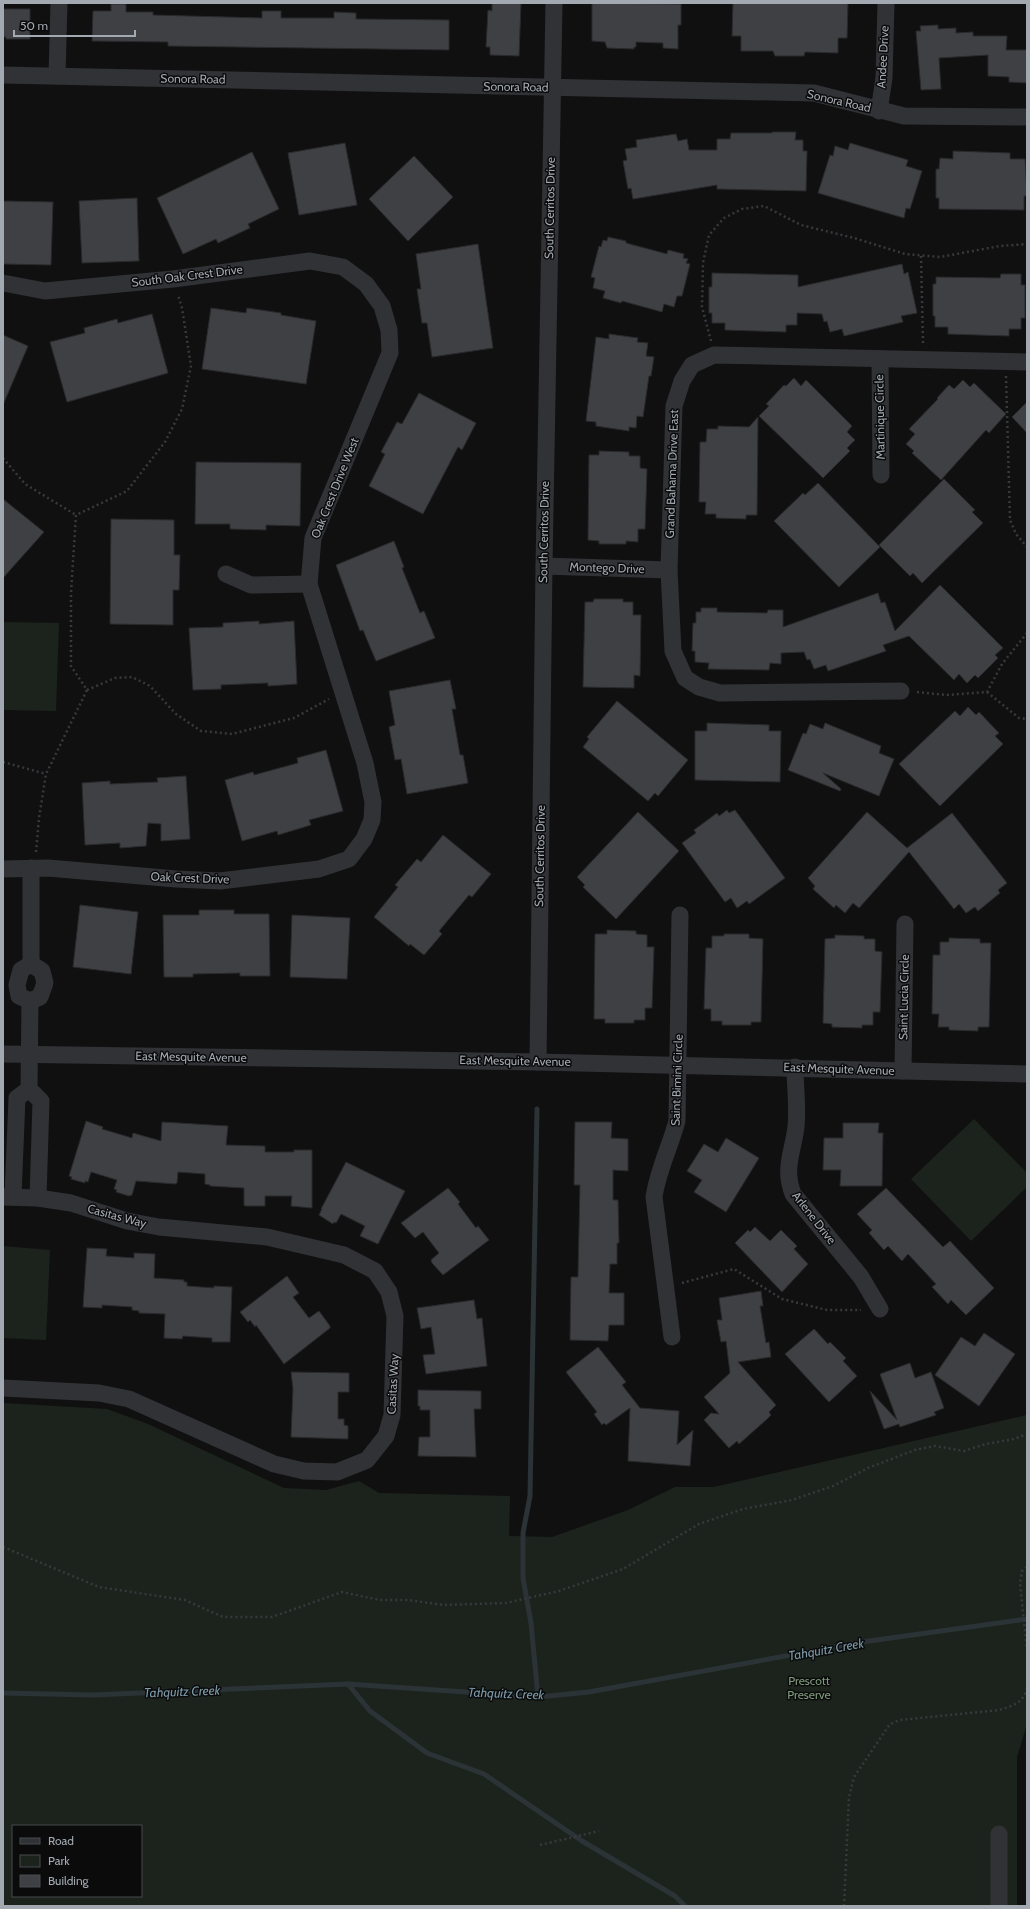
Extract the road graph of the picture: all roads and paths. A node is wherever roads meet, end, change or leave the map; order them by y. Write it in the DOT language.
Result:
graph roads {
  1 [pos="59,3"];
  2 [pos="554,3"];
  3 [pos="886,3"];
  4 [pos="3,75"];
  5 [pos="57,76"];
  6 [pos="552,88"];
  7 [pos="879,111"];
  8 [pos="1027,117"];
  9 [pos="1027,244"];
  10 [pos="922,256"];
  11 [pos="173,279"];
  12 [pos="3,283"];
  13 [pos="366,284"];
  14 [pos="714,355"];
  15 [pos="880,359"];
  16 [pos="923,360"];
  17 [pos="1006,362"];
  18 [pos="1027,362"];
  19 [pos="3,458"];
  20 [pos="881,475"];
  21 [pos="76,515"];
  22 [pos="1027,547"];
  23 [pos="544,566"];
  24 [pos="669,570"];
  25 [pos="226,574"];
  26 [pos="309,584"];
  27 [pos="1027,633"];
  28 [pos="86,690"];
  29 [pos="343,691"];
  30 [pos="901,691"];
  31 [pos="986,692"];
  32 [pos="1027,720"];
  33 [pos="3,762"];
  34 [pos="46,774"];
  35 [pos="364,839"];
  36 [pos="33,868"];
  37 [pos="3,869"];
  38 [pos="680,915"];
  39 [pos="905,924"];
  40 [pos="31,964"];
  41 [pos="30,1001"];
  42 [pos="3,1054"];
  43 [pos="29,1055"];
  44 [pos="538,1062"];
  45 [pos="678,1064"];
  46 [pos="795,1067"];
  47 [pos="903,1071"];
  48 [pos="1027,1074"];
  49 [pos="29,1088"];
  50 [pos="8,1196"];
  51 [pos="38,1198"];
  52 [pos="665,1286"];
  53 [pos="880,1309"];
  54 [pos="672,1337"];
  55 [pos="3,1388"];
  56 [pos="1027,1434"];
  57 [pos="3,1547"];
  58 [pos="1027,1567"];
  59 [pos="1027,1649"];
  60 [pos="1027,1688"];
  61 [pos="599,1831"];
  62 [pos="999,1834"];
  63 [pos="540,1845"];
  64 [pos="844,1906"];
  65 [pos="999,1906"];
  1 -- 5 [label="street"];
  2 -- 6 [label="street, South Cerritos Drive"];
  3 -- 7 [label="street, Andee Drive"];
  4 -- 5 [label="street, Sonora Road"];
  5 -- 6 [label="street, Sonora Road"];
  6 -- 7 [label="street, Sonora Road"];
  6 -- 23 [label="street, South Cerritos Drive"];
  7 -- 8 [label="street, Sonora Road"];
  9 -- 10 [label="path"];
  10 -- 14 [label="path"];
  10 -- 16 [label="path"];
  11 -- 12 [label="street, South Oak Crest Drive"];
  11 -- 13 [label="street, South Oak Crest Drive"];
  11 -- 21 [label="path"];
  13 -- 26 [label="street, Oak Crest Drive West"];
  14 -- 15 [label="street, Grand Bahama Drive East"];
  14 -- 24 [label="street, Grand Bahama Drive East"];
  15 -- 16 [label="street, Grand Bahama Drive East"];
  15 -- 20 [label="street, Martinique Circle"];
  16 -- 17 [label="street, Grand Bahama Drive East"];
  17 -- 18 [label="street, Grand Bahama Drive East"];
  17 -- 22 [label="path"];
  19 -- 21 [label="path"];
  21 -- 28 [label="path"];
  23 -- 24 [label="street, Montego Drive"];
  23 -- 44 [label="street, South Cerritos Drive"];
  24 -- 30 [label="street, Grand Bahama Drive East"];
  25 -- 26 [label="street"];
  26 -- 29 [label="street, Oak Crest Drive West"];
  27 -- 31 [label="path"];
  28 -- 29 [label="path"];
  28 -- 34 [label="path"];
  29 -- 35 [label="street, Oak Crest Drive West"];
  30 -- 31 [label="path"];
  31 -- 32 [label="path"];
  33 -- 34 [label="path"];
  34 -- 36 [label="path"];
  35 -- 36 [label="street, Oak Crest Drive"];
  36 -- 37 [label="street, Oak Crest Drive"];
  36 -- 40 [label="street"];
  38 -- 45 [label="street, Saint Bimini Circle"];
  39 -- 47 [label="street, Saint Lucia Circle"];
  40 -- 41 [label="street"];
  40 -- 41 [label="street"];
  41 -- 43 [label="street"];
  42 -- 43 [label="street, East Mesquite Avenue"];
  43 -- 44 [label="street, East Mesquite Avenue"];
  43 -- 49 [label="street"];
  44 -- 45 [label="street, East Mesquite Avenue"];
  45 -- 46 [label="street, East Mesquite Avenue"];
  45 -- 52 [label="street, Saint Bimini Circle"];
  46 -- 47 [label="street, East Mesquite Avenue"];
  46 -- 53 [label="street, Arlene Drive"];
  47 -- 48 [label="street, East Mesquite Avenue"];
  49 -- 50 [label="street, Casitas Way"];
  49 -- 51 [label="street"];
  50 -- 51 [label="street, Casitas Way"];
  51 -- 55 [label="street, Casitas Way"];
  52 -- 53 [label="path"];
  52 -- 54 [label="street, Saint Bimini Circle"];
  56 -- 57 [label="path"];
  58 -- 59 [label="path"];
  60 -- 64 [label="path"];
  61 -- 63 [label="path"];
  62 -- 65 [label="street"];
}
